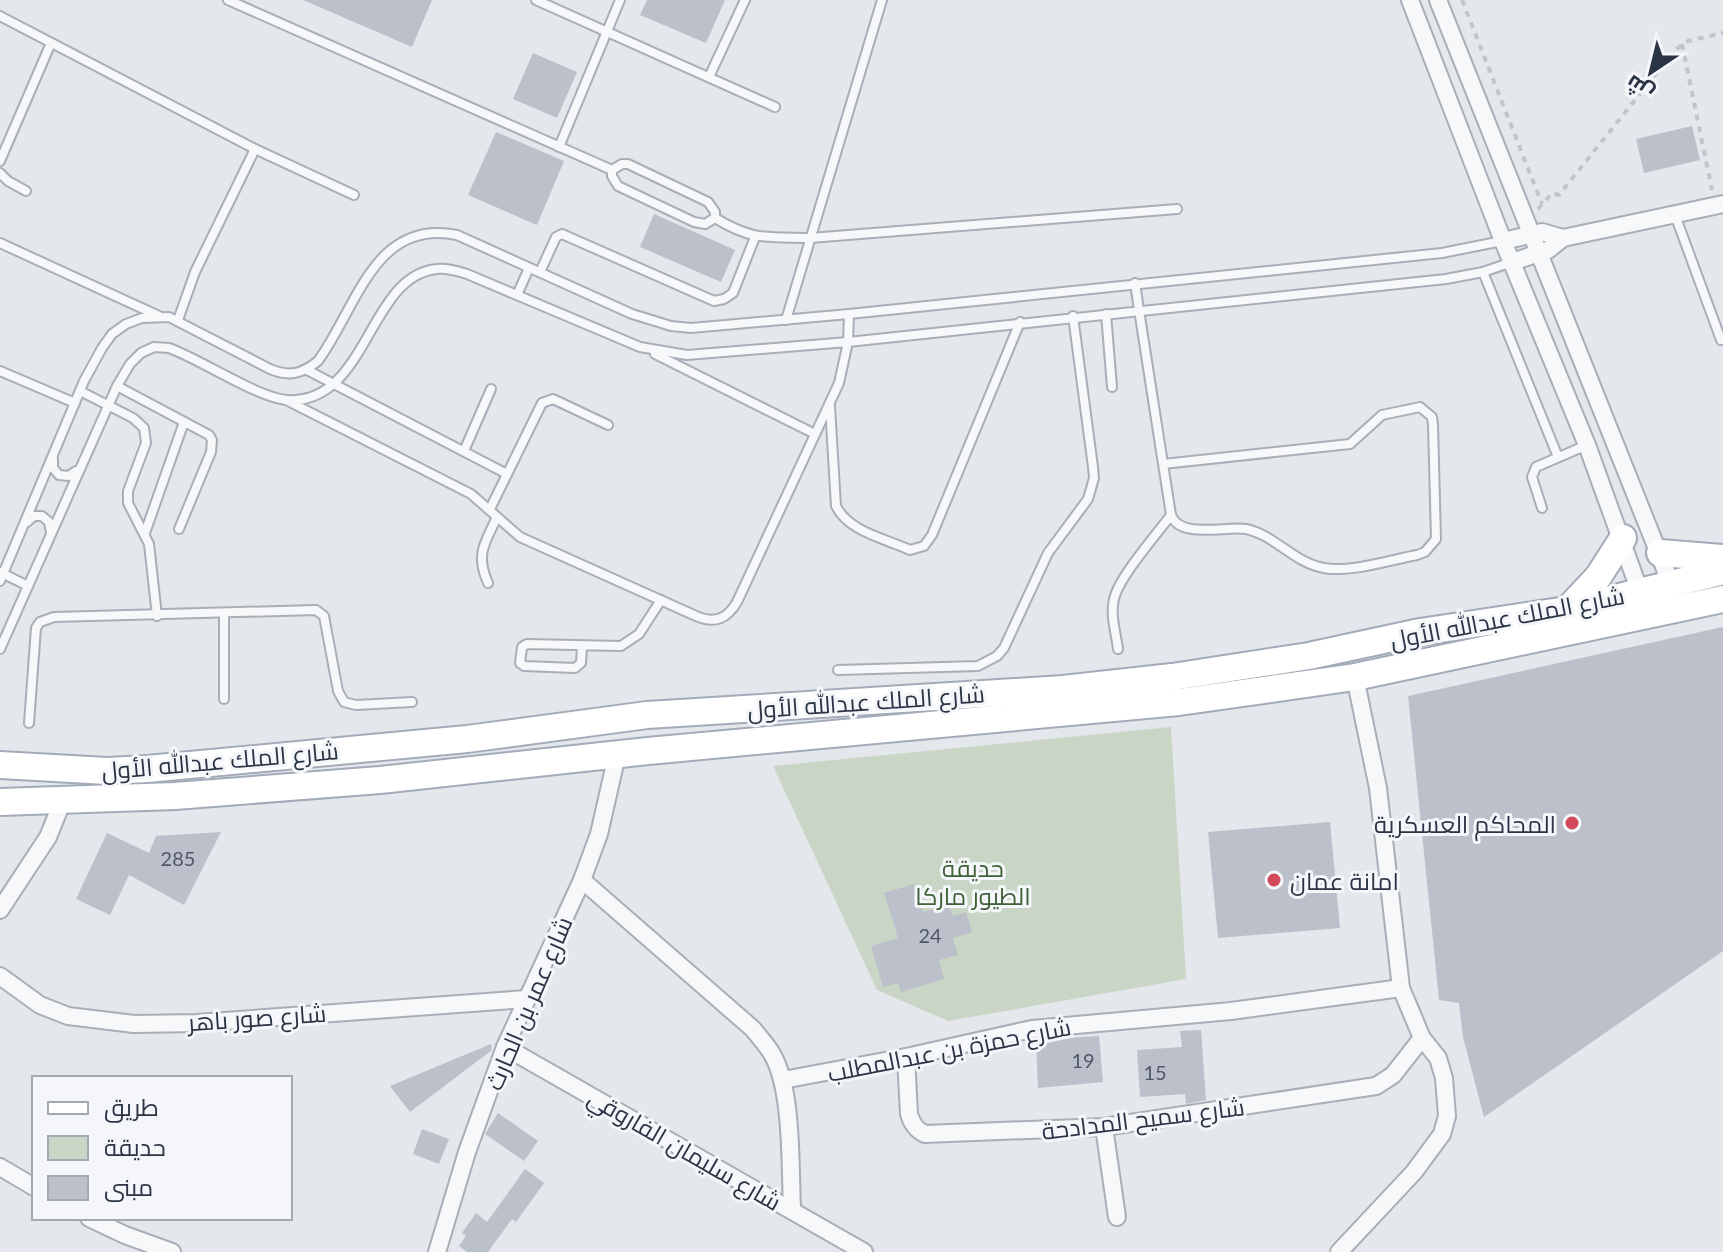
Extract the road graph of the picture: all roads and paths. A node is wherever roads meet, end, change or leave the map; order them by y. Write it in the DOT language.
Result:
graph roads {
  1 [pos="228,0"];
  2 [pos="536,0"];
  3 [pos="620,0"];
  4 [pos="745,0"];
  5 [pos="882,0"];
  6 [pos="1410,0"];
  7 [pos="1438,0"];
  8 [pos="1462,0"];
  9 [pos="0,16"];
  10 [pos="606,32"];
  11 [pos="1723,33"];
  12 [pos="51,43"];
  13 [pos="1682,44"];
  14 [pos="709,77"];
  15 [pos="775,107"];
  16 [pos="559,147"];
  17 [pos="255,149"];
  18 [pos="0,161"];
  19 [pos="612,170"];
  20 [pos="0,173"];
  21 [pos="26,191"];
  22 [pos="354,195"];
  23 [pos="1542,204"];
  24 [pos="1719,205"];
  25 [pos="1177,209"];
  26 [pos="1675,215"];
  27 [pos="715,218"];
  28 [pos="1528,228"];
  29 [pos="755,237"];
  30 [pos="810,238"];
  31 [pos="1563,238"];
  32 [pos="1503,241"];
  33 [pos="0,243"];
  34 [pos="1539,254"];
  35 [pos="1512,262"];
  36 [pos="529,268"];
  37 [pos="540,272"];
  38 [pos="1483,272"];
  39 [pos="1135,283"];
  40 [pos="517,295"];
  41 [pos="1139,310"];
  42 [pos="849,314"];
  43 [pos="1106,314"];
  44 [pos="159,316"];
  45 [pos="1073,316"];
  46 [pos="178,320"];
  47 [pos="786,320"];
  48 [pos="1020,322"];
  49 [pos="1721,340"];
  50 [pos="848,342"];
  51 [pos="640,347"];
  52 [pos="307,370"];
  53 [pos="0,371"];
  54 [pos="333,383"];
  55 [pos="117,386"];
  56 [pos="1112,387"];
  57 [pos="491,389"];
  58 [pos="80,391"];
  59 [pos="286,400"];
  60 [pos="75,403"];
  61 [pos="830,403"];
  62 [pos="108,405"];
  63 [pos="184,422"];
  64 [pos="608,425"];
  65 [pos="815,434"];
  66 [pos="1612,435"];
  67 [pos="1587,445"];
  68 [pos="464,451"];
  69 [pos="54,454"];
  70 [pos="1558,457"];
  71 [pos="1163,464"];
  72 [pos="80,468"];
  73 [pos="507,474"];
  74 [pos="1542,508"];
  75 [pos="490,509"];
  76 [pos="1171,515"];
  77 [pos="497,517"];
  78 [pos="25,524"];
  79 [pos="179,529"];
  80 [pos="145,533"];
  81 [pos="51,534"];
  82 [pos="1623,538"];
  83 [pos="1660,553"];
  84 [pos="1723,558"];
  85 [pos="1723,571"];
  86 [pos="1,575"];
  87 [pos="488,583"];
  88 [pos="28,586"];
  89 [pos="1676,596"];
  90 [pos="1723,599"];
  91 [pos="661,600"];
  92 [pos="1644,603"];
  93 [pos="1567,610"];
  94 [pos="224,613"];
  95 [pos="157,616"];
  96 [pos="582,647"];
  97 [pos="0,649"];
  98 [pos="1118,649"];
  99 [pos="838,670"];
  100 [pos="1355,677"];
  101 [pos="224,699"];
  102 [pos="412,702"];
  103 [pos="29,723"];
  104 [pos="617,755"];
  105 [pos="0,765"];
  106 [pos="63,800"];
  107 [pos="0,802"];
  108 [pos="582,880"];
  109 [pos="0,910"];
  110 [pos="0,976"];
  111 [pos="1401,988"];
  112 [pos="526,999"];
  113 [pos="1422,1038"];
  114 [pos="505,1047"];
  115 [pos="906,1057"];
  116 [pos="783,1080"];
  117 [pos="1104,1127"];
  118 [pos="0,1167"];
  119 [pos="32,1186"];
  120 [pos="792,1209"];
  121 [pos="1117,1217"];
  122 [pos="93,1220"];
  123 [pos="172,1252"];
  124 [pos="437,1252"];
  125 [pos="864,1252"];
  126 [pos="1339,1252"];
  1 -- 16 [label="lane"];
  2 -- 10 [label="lane"];
  3 -- 10 [label="lane"];
  4 -- 14 [label="lane"];
  5 -- 30 [label="lane"];
  6 -- 32 [label="street"];
  7 -- 28 [label="street"];
  8 -- 23 [label="path"];
  9 -- 12 [label="lane"];
  10 -- 14 [label="lane"];
  10 -- 16 [label="lane"];
  11 -- 13 [label="path"];
  12 -- 17 [label="lane"];
  12 -- 18 [label="lane"];
  13 -- 23 [label="path"];
  13 -- 24 [label="path"];
  14 -- 15 [label="lane"];
  16 -- 19 [label="lane"];
  17 -- 22 [label="lane"];
  17 -- 46 [label="lane"];
  19 -- 27 [label="lane"];
  19 -- 27 [label="lane"];
  20 -- 21 [label="lane"];
  23 -- 28 [label="path"];
  24 -- 26 [label="street"];
  25 -- 30 [label="lane"];
  26 -- 31 [label="street"];
  26 -- 49 [label="lane"];
  27 -- 29 [label="lane"];
  28 -- 31 [label="street"];
  28 -- 32 [label="street"];
  28 -- 34 [label="street"];
  29 -- 30 [label="lane"];
  29 -- 37 [label="lane"];
  30 -- 47 [label="lane"];
  31 -- 34 [label="street"];
  32 -- 35 [label="street"];
  32 -- 39 [label="lane"];
  33 -- 44 [label="lane"];
  34 -- 35 [label="street"];
  34 -- 66 [label="street"];
  35 -- 38 [label="lane"];
  35 -- 67 [label="street"];
  36 -- 37 [label="lane"];
  36 -- 40 [label="lane"];
  36 -- 52 [label="lane"];
  37 -- 47 [label="lane"];
  38 -- 41 [label="lane"];
  38 -- 70 [label="lane"];
  39 -- 41 [label="lane"];
  39 -- 42 [label="lane"];
  40 -- 51 [label="lane"];
  40 -- 54 [label="lane"];
  41 -- 43 [label="lane"];
  41 -- 71 [label="lane"];
  42 -- 47 [label="lane"];
  42 -- 50 [label="lane"];
  43 -- 45 [label="lane"];
  43 -- 56 [label="lane"];
  44 -- 46 [label="lane"];
  44 -- 58 [label="lane"];
  45 -- 48 [label="lane"];
  45 -- 99 [label="lane"];
  46 -- 52 [label="lane"];
  48 -- 50 [label="lane"];
  48 -- 61 [label="lane"];
  50 -- 51 [label="lane"];
  50 -- 61 [label="lane"];
  51 -- 65 [label="lane"];
  52 -- 54 [label="lane"];
  53 -- 60 [label="lane"];
  54 -- 59 [label="lane"];
  54 -- 68 [label="lane"];
  55 -- 59 [label="lane"];
  55 -- 62 [label="lane"];
  55 -- 63 [label="lane"];
  57 -- 68 [label="lane"];
  58 -- 60 [label="lane"];
  58 -- 62 [label="lane"];
  59 -- 75 [label="lane"];
  60 -- 69 [label="lane"];
  61 -- 65 [label="lane"];
  62 -- 72 [label="lane"];
  62 -- 80 [label="lane"];
  63 -- 79 [label="lane"];
  63 -- 80 [label="lane"];
  64 -- 73 [label="lane"];
  65 -- 91 [label="lane"];
  66 -- 67 [label="street"];
  66 -- 83 [label="street"];
  67 -- 70 [label="lane"];
  67 -- 82 [label="street"];
  68 -- 73 [label="lane"];
  69 -- 72 [label="lane"];
  69 -- 78 [label="lane"];
  70 -- 74 [label="lane"];
  71 -- 76 [label="lane"];
  71 -- 76 [label="lane"];
  72 -- 81 [label="lane"];
  73 -- 75 [label="lane"];
  75 -- 77 [label="lane"];
  76 -- 98 [label="lane"];
  77 -- 87 [label="lane"];
  77 -- 91 [label="lane"];
  78 -- 81 [label="lane"];
  78 -- 86 [label="lane"];
  80 -- 95 [label="lane"];
  81 -- 88 [label="lane"];
  82 -- 92 [label="street"];
  82 -- 93 [label="main road"];
  83 -- 84 [label="main road"];
  83 -- 89 [label="street"];
  85 -- 89 [label="main road, شارع الملك عبدالله الأول"];
  86 -- 88 [label="lane"];
  88 -- 97 [label="lane"];
  89 -- 90 [label="main road, شارع الملك عبدالله الأول"];
  89 -- 92 [label="main road, شارع الملك عبدالله الأول"];
  91 -- 96 [label="lane"];
  92 -- 93 [label="main road, شارع الملك عبدالله الأول"];
  92 -- 100 [label="main road, شارع الملك عبدالله الأول"];
  93 -- 105 [label="main road, شارع الملك عبدالله الأول"];
  94 -- 95 [label="lane"];
  94 -- 101 [label="lane"];
  94 -- 102 [label="lane"];
  95 -- 103 [label="lane"];
  96 -- 96 [label="lane"];
  100 -- 104 [label="main road, شارع الملك عبدالله الأول"];
  100 -- 111 [label="street"];
  104 -- 106 [label="main road, شارع الملك عبدالله الأول"];
  104 -- 108 [label="street, شارع عمر بن الحارث"];
  106 -- 107 [label="main road, شارع الملك عبدالله الأول"];
  106 -- 109 [label="street"];
  108 -- 112 [label="street, شارع عمر بن الحارث"];
  108 -- 116 [label="street"];
  110 -- 112 [label="street, شارع صور باهر"];
  111 -- 113 [label="street"];
  111 -- 115 [label="street, شارع حمزة بن عبدالمطلب"];
  112 -- 114 [label="street, شارع عمر بن الحارث"];
  113 -- 117 [label="street, شارع سميح المدادحة"];
  113 -- 126 [label="street"];
  114 -- 120 [label="street, شارع سليمان الفاروقي"];
  114 -- 124 [label="street, شارع عمر بن الحارث"];
  115 -- 116 [label="street, شارع حمزة بن عبدالمطلب"];
  115 -- 117 [label="street, شارع سميح المدادحة"];
  116 -- 120 [label="street"];
  117 -- 121 [label="street"];
  118 -- 119 [label="street"];
  120 -- 125 [label="street, شارع سليمان الفاروقي"];
  122 -- 123 [label="street"];
}
